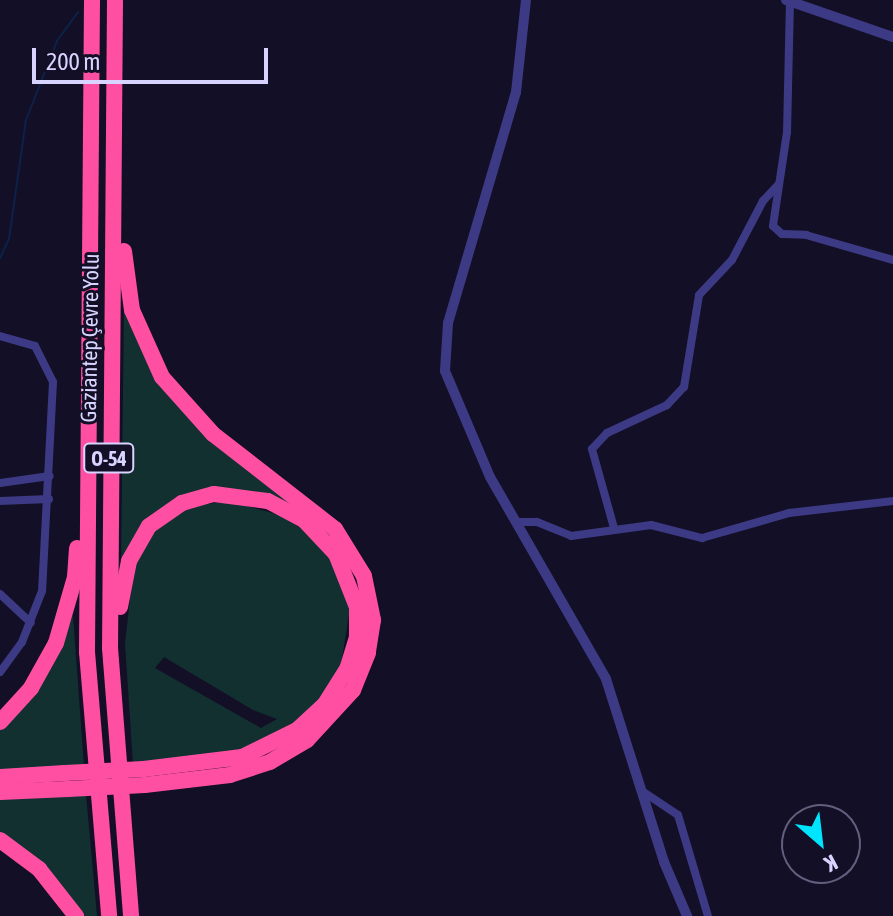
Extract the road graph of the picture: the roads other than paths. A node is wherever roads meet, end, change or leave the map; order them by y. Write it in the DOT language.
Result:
graph roads {
  1 [pos="92,0"];
  2 [pos="115,0"];
  3 [pos="526,0"];
  4 [pos="788,1"];
  5 [pos="893,37"];
  6 [pos="779,184"];
  7 [pos="115,190"];
  8 [pos="893,260"];
  9 [pos="0,336"];
  10 [pos="50,476"];
  11 [pos="0,483"];
  12 [pos="86,483"];
  13 [pos="49,499"];
  14 [pos="0,501"];
  15 [pos="893,501"];
  16 [pos="517,522"];
  17 [pos="614,528"];
  18 [pos="0,594"];
  19 [pos="31,623"];
  20 [pos="0,672"];
  21 [pos="113,720"];
  22 [pos="0,722"];
  23 [pos="0,777"];
  24 [pos="144,777"];
  25 [pos="66,781"];
  26 [pos="642,791"];
  27 [pos="0,792"];
  28 [pos="0,840"];
  29 [pos="76,916"];
  30 [pos="109,916"];
  31 [pos="131,916"];
  32 [pos="687,916"];
  33 [pos="708,916"];
  1 -- 12 [label="highway, Gaziantep Çevre Yolu / O-54"];
  2 -- 7 [label="highway, Gaziantep Çevre Yolu / O-54"];
  3 -- 16 [label="street"];
  4 -- 5 [label="street"];
  4 -- 6 [label="street"];
  6 -- 8 [label="street"];
  6 -- 17 [label="street"];
  7 -- 21 [label="highway, Gaziantep Çevre Yolu / O-54"];
  7 -- 24 [label="highway"];
  9 -- 10 [label="street"];
  10 -- 11 [label="street"];
  10 -- 13 [label="street"];
  12 -- 22 [label="highway"];
  12 -- 30 [label="highway, Gaziantep Çevre Yolu / O-54"];
  13 -- 14 [label="street"];
  13 -- 19 [label="street"];
  15 -- 17 [label="street"];
  16 -- 17 [label="street"];
  16 -- 26 [label="street"];
  18 -- 19 [label="street"];
  19 -- 20 [label="street"];
  21 -- 24 [label="highway"];
  21 -- 31 [label="highway, Gaziantep Çevre Yolu / O-54"];
  23 -- 25 [label="highway"];
  24 -- 25 [label="highway, bridge"];
  25 -- 27 [label="highway"];
  26 -- 32 [label="street"];
  26 -- 33 [label="street"];
  28 -- 29 [label="highway"];
}
